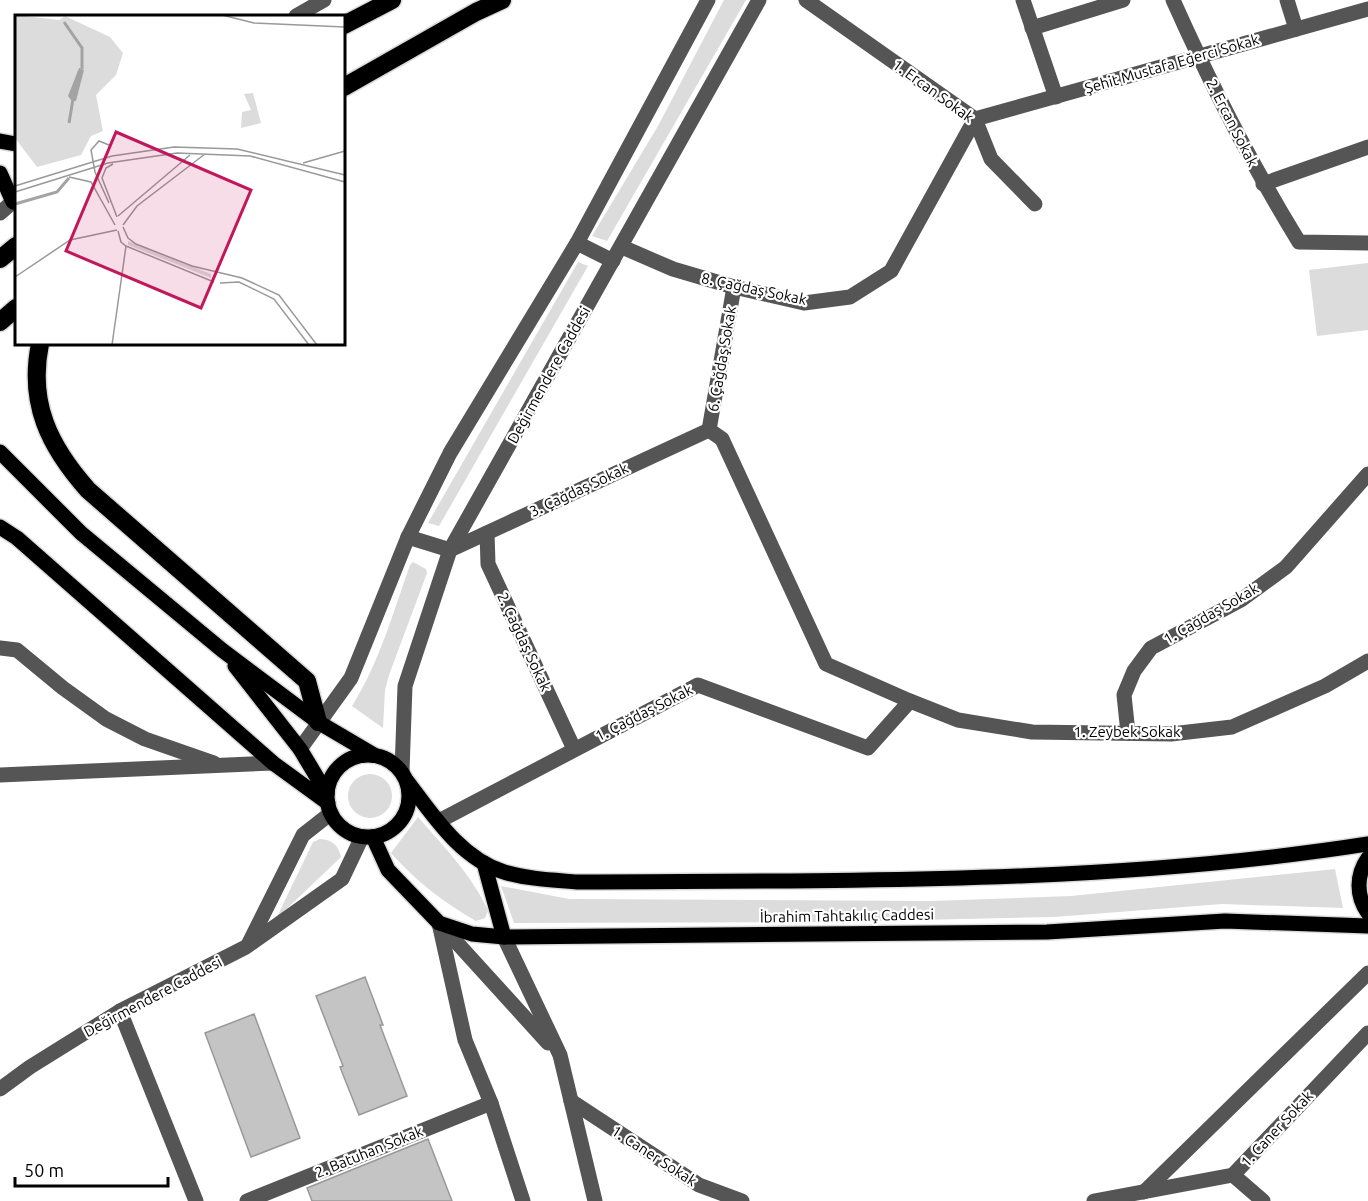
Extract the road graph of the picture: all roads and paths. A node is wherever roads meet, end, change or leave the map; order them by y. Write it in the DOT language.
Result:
graph roads {
  1 [pos="392,0"];
  2 [pos="502,0"];
  3 [pos="708,0"];
  4 [pos="759,0"];
  5 [pos="806,0"];
  6 [pos="1023,0"];
  7 [pos="1123,0"];
  8 [pos="1173,0"];
  9 [pos="1287,0"];
  10 [pos="318,1"];
  11 [pos="1368,9"];
  12 [pos="297,15"];
  13 [pos="345,24"];
  14 [pos="1032,28"];
  15 [pos="1296,29"];
  16 [pos="1199,57"];
  17 [pos="345,86"];
  18 [pos="1056,97"];
  19 [pos="975,119"];
  20 [pos="0,141"];
  21 [pos="15,144"];
  22 [pos="1368,147"];
  23 [pos="0,173"];
  24 [pos="1263,184"];
  25 [pos="15,200"];
  26 [pos="1035,204"];
  27 [pos="0,213"];
  28 [pos="577,243"];
  29 [pos="1368,243"];
  30 [pos="15,247"];
  31 [pos="622,247"];
  32 [pos="0,260"];
  33 [pos="613,261"];
  34 [pos="734,287"];
  35 [pos="15,309"];
  36 [pos="0,322"];
  37 [pos="40,345"];
  38 [pos="709,430"];
  39 [pos="0,452"];
  40 [pos="1368,474"];
  41 [pos="0,527"];
  42 [pos="487,533"];
  43 [pos="408,537"];
  44 [pos="450,550"];
  45 [pos="0,648"];
  46 [pos="222,650"];
  47 [pos="1368,661"];
  48 [pos="910,701"];
  49 [pos="318,722"];
  50 [pos="1128,733"];
  51 [pos="300,749"];
  52 [pos="574,749"];
  53 [pos="374,755"];
  54 [pos="273,763"];
  55 [pos="219,765"];
  56 [pos="0,775"];
  57 [pos="404,776"];
  58 [pos="329,803"];
  59 [pos="439,821"];
  60 [pos="368,837"];
  61 [pos="1368,844"];
  62 [pos="1368,858"];
  63 [pos="484,863"];
  64 [pos="1368,913"];
  65 [pos="439,923"];
  66 [pos="1368,926"];
  67 [pos="504,937"];
  68 [pos="246,947"];
  69 [pos="1368,973"];
  70 [pos="120,1011"];
  71 [pos="1368,1033"];
  72 [pos="560,1055"];
  73 [pos="0,1089"];
  74 [pos="571,1101"];
  75 [pos="491,1103"];
  76 [pos="1233,1175"];
  77 [pos="1144,1192"];
  78 [pos="280,1195"];
  79 [pos="196,1201"];
  80 [pos="247,1201"];
  81 [pos="523,1201"];
  82 [pos="595,1201"];
  83 [pos="742,1201"];
  84 [pos="1094,1201"];
  85 [pos="1263,1201"];
  1 -- 13 [label="highway"];
  2 -- 17 [label="highway"];
  3 -- 28 [label="street"];
  4 -- 31 [label="street, Değirmendere Caddesi"];
  5 -- 19 [label="street, 1. Ercan Sokak"];
  6 -- 14 [label="street"];
  7 -- 14 [label="street"];
  8 -- 16 [label="street, 2. Ercan Sokak"];
  9 -- 15 [label="street"];
  10 -- 12 [label="street"];
  11 -- 15 [label="street, Şehit Mustafa Eğerci Sokak"];
  14 -- 18 [label="street"];
  15 -- 16 [label="street, Şehit Mustafa Eğerci Sokak"];
  16 -- 18 [label="street, Şehit Mustafa Eğerci Sokak"];
  16 -- 24 [label="street, 2. Ercan Sokak"];
  18 -- 19 [label="street, Şehit Mustafa Eğerci Sokak"];
  19 -- 26 [label="street, 1. Ercan Sokak"];
  19 -- 34 [label="street, 8. Çağdaş Sokak"];
  20 -- 21 [label="main road"];
  22 -- 24 [label="street"];
  23 -- 25 [label="main road"];
  24 -- 29 [label="street, 2. Ercan Sokak"];
  25 -- 27 [label="street"];
  28 -- 33 [label="street"];
  28 -- 43 [label="street"];
  30 -- 32 [label="highway"];
  31 -- 33 [label="street, Değirmendere Caddesi"];
  31 -- 34 [label="street, 8. Çağdaş Sokak"];
  33 -- 44 [label="street, Değirmendere Caddesi"];
  34 -- 38 [label="street, 6. Çağdaş Sokak"];
  35 -- 36 [label="highway"];
  37 -- 49 [label="highway"];
  38 -- 42 [label="street, 3. Çağdaş Sokak"];
  38 -- 48 [label="street, 1. Zeybek Sokak"];
  39 -- 46 [label="main road"];
  40 -- 50 [label="street, 1. Çağdaş Sokak"];
  41 -- 54 [label="main road"];
  42 -- 44 [label="street, 3. Çağdaş Sokak"];
  42 -- 52 [label="street, 2. Çağdaş Sokak"];
  43 -- 44 [label="street"];
  43 -- 49 [label="street"];
  44 -- 57 [label="street, Değirmendere Caddesi"];
  45 -- 55 [label="street"];
  46 -- 49 [label="main road"];
  46 -- 51 [label="main road"];
  47 -- 50 [label="street, 1. Zeybek Sokak"];
  48 -- 50 [label="street, 1. Zeybek Sokak"];
  48 -- 52 [label="street, 1. Çağdaş Sokak"];
  49 -- 51 [label="street"];
  49 -- 53 [label="main road"];
  51 -- 58 [label="main road"];
  52 -- 59 [label="street, 1. Çağdaş Sokak"];
  53 -- 57 [label="main road"];
  53 -- 58 [label="main road"];
  54 -- 55 [label="street"];
  54 -- 58 [label="main road"];
  55 -- 56 [label="street"];
  57 -- 59 [label="main road"];
  57 -- 60 [label="main road"];
  58 -- 60 [label="main road"];
  58 -- 68 [label="street"];
  59 -- 63 [label="main road"];
  60 -- 65 [label="main road, İbrahim Tahtakılıç Caddesi"];
  60 -- 68 [label="street, Değirmendere Caddesi"];
  61 -- 63 [label="main road"];
  62 -- 64 [label="main road"];
  63 -- 67 [label="main road"];
  65 -- 67 [label="main road, İbrahim Tahtakılıç Caddesi"];
  65 -- 72 [label="street"];
  65 -- 75 [label="street"];
  66 -- 67 [label="main road, İbrahim Tahtakılıç Caddesi"];
  67 -- 72 [label="street"];
  68 -- 70 [label="street, Değirmendere Caddesi"];
  69 -- 77 [label="street"];
  70 -- 73 [label="street, Değirmendere Caddesi"];
  70 -- 79 [label="street"];
  71 -- 76 [label="street, 1. Caner Sokak"];
  72 -- 74 [label="street"];
  74 -- 82 [label="street"];
  74 -- 83 [label="street, 1. Caner Sokak"];
  75 -- 78 [label="street, 2. Batuhan Sokak"];
  75 -- 81 [label="street"];
  76 -- 77 [label="street, 1. Caner Sokak"];
  76 -- 85 [label="street"];
  77 -- 84 [label="street, 1. Caner Sokak"];
  78 -- 80 [label="street, 2. Batuhan Sokak"];
}
